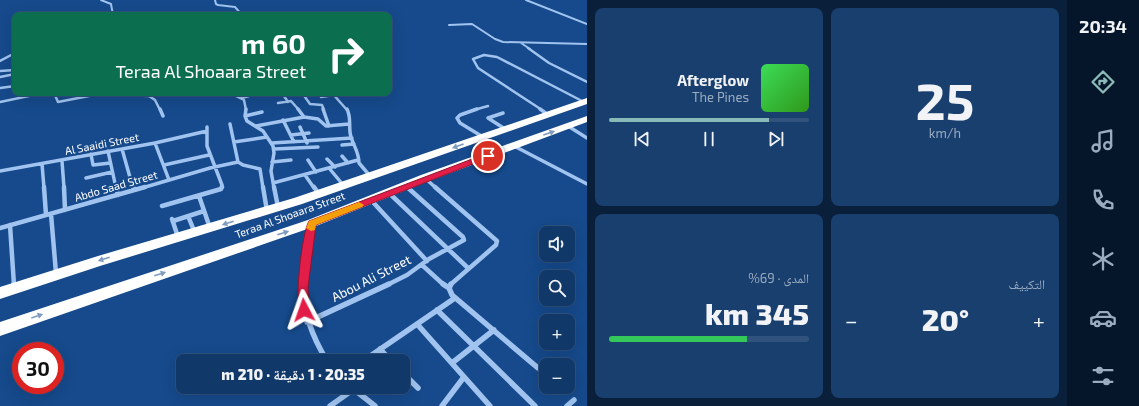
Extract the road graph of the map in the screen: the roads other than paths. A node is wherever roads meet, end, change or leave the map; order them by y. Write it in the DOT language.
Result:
graph roads {
  1 [pos="101,0"];
  2 [pos="215,0"];
  3 [pos="526,0"];
  4 [pos="110,1"];
  5 [pos="106,2"];
  6 [pos="112,12"];
  7 [pos="240,12"];
  8 [pos="587,24"];
  9 [pos="449,25"];
  10 [pos="521,42"];
  11 [pos="587,44"];
  12 [pos="12,55"];
  13 [pos="0,61"];
  14 [pos="12,70"];
  15 [pos="0,71"];
  16 [pos="12,75"];
  17 [pos="0,77"];
  18 [pos="587,82"];
  19 [pos="12,86"];
  20 [pos="0,88"];
  21 [pos="29,96"];
  22 [pos="55,96"];
  23 [pos="92,96"];
  24 [pos="149,96"];
  25 [pos="237,96"];
  26 [pos="249,96"];
  27 [pos="284,96"];
  28 [pos="325,96"];
  29 [pos="335,96"];
  30 [pos="305,97"];
  31 [pos="321,97"];
  32 [pos="242,98"];
  33 [pos="586,101"];
  34 [pos="0,102"];
  35 [pos="288,102"];
  36 [pos="278,103"];
  37 [pos="488,106"];
  38 [pos="262,112"];
  39 [pos="503,113"];
  40 [pos="547,114"];
  41 [pos="163,116"];
  42 [pos="245,116"];
  43 [pos="304,117"];
  44 [pos="587,119"];
  45 [pos="283,120"];
  46 [pos="230,124"];
  47 [pos="349,124"];
  48 [pos="255,126"];
  49 [pos="329,126"];
  50 [pos="568,126"];
  51 [pos="300,127"];
  52 [pos="504,129"];
  53 [pos="309,133"];
  54 [pos="303,134"];
  55 [pos="291,135"];
  56 [pos="268,137"];
  57 [pos="352,138"];
  58 [pos="480,138"];
  59 [pos="587,138"];
  60 [pos="306,141"];
  61 [pos="234,142"];
  62 [pos="294,142"];
  63 [pos="155,143"];
  64 [pos="272,143"];
  65 [pos="354,144"];
  66 [pos="518,144"];
  67 [pos="342,145"];
  68 [pos="318,147"];
  69 [pos="309,148"];
  70 [pos="122,149"];
  71 [pos="274,149"];
  72 [pos="108,151"];
  73 [pos="500,151"];
  74 [pos="91,154"];
  75 [pos="209,155"];
  76 [pos="342,156"];
  77 [pos="327,159"];
  78 [pos="291,160"];
  79 [pos="308,160"];
  80 [pos="358,160"];
  81 [pos="62,161"];
  82 [pos="238,162"];
  83 [pos="272,162"];
  84 [pos="110,163"];
  85 [pos="348,163"];
  86 [pos="42,164"];
  87 [pos="164,165"];
  88 [pos="214,167"];
  89 [pos="335,167"];
  90 [pos="329,168"];
  91 [pos="0,171"];
  92 [pos="112,172"];
  93 [pos="316,172"];
  94 [pos="305,176"];
  95 [pos="370,176"];
  96 [pos="86,178"];
  97 [pos="425,178"];
  98 [pos="169,180"];
  99 [pos="273,183"];
  100 [pos="587,184"];
  101 [pos="344,186"];
  102 [pos="406,186"];
  103 [pos="134,190"];
  104 [pos="389,193"];
  105 [pos="319,194"];
  106 [pos="118,195"];
  107 [pos="199,196"];
  108 [pos="370,200"];
  109 [pos="162,206"];
  110 [pos="272,209"];
  111 [pos="65,210"];
  112 [pos="204,212"];
  113 [pos="49,215"];
  114 [pos="188,216"];
  115 [pos="312,223"];
  116 [pos="10,225"];
  117 [pos="0,228"];
  118 [pos="210,228"];
  119 [pos="195,233"];
  120 [pos="178,237"];
  121 [pos="448,249"];
  122 [pos="427,260"];
  123 [pos="422,265"];
  124 [pos="468,268"];
  125 [pos="56,274"];
  126 [pos="14,288"];
  127 [pos="449,288"];
  128 [pos="0,293"];
  129 [pos="455,298"];
  130 [pos="438,310"];
  131 [pos="307,322"];
  132 [pos="417,324"];
  133 [pos="0,329"];
  134 [pos="494,330"];
  135 [pos="474,346"];
  136 [pos="380,349"];
  137 [pos="322,354"];
  138 [pos="373,354"];
  139 [pos="385,354"];
  140 [pos="452,363"];
  141 [pos="538,368"];
  142 [pos="464,377"];
  143 [pos="410,380"];
  144 [pos="418,388"];
  145 [pos="345,394"];
  146 [pos="360,394"];
  147 [pos="574,400"];
  148 [pos="330,406"];
  149 [pos="376,406"];
  150 [pos="442,406"];
  151 [pos="490,406"];
  152 [pos="535,406"];
  153 [pos="567,406"];
  1 -- 5 [label="street"];
  2 -- 7 [label="street"];
  3 -- 8 [label="street"];
  4 -- 5 [label="street"];
  5 -- 6 [label="street"];
  9 -- 10 [label="street"];
  10 -- 11 [label="street"];
  10 -- 18 [label="street"];
  12 -- 13 [label="street"];
  14 -- 15 [label="street"];
  16 -- 17 [label="street"];
  19 -- 20 [label="street"];
  21 -- 34 [label="street"];
  22 -- 23 [label="street"];
  24 -- 41 [label="street"];
  25 -- 32 [label="street"];
  26 -- 32 [label="street"];
  27 -- 35 [label="street"];
  28 -- 31 [label="street"];
  29 -- 47 [label="street"];
  30 -- 49 [label="street"];
  32 -- 42 [label="street"];
  33 -- 40 [label="highway, Teraa Al Shoaara Street"];
  33 -- 40 [label="street"];
  35 -- 36 [label="street"];
  35 -- 43 [label="street"];
  37 -- 58 [label="street"];
  38 -- 42 [label="street"];
  39 -- 52 [label="street"];
  40 -- 52 [label="highway, Teraa Al Shoaara Street"];
  42 -- 48 [label="street"];
  43 -- 45 [label="street"];
  43 -- 49 [label="street"];
  44 -- 50 [label="highway, Teraa Al Shoaara Street"];
  45 -- 48 [label="street"];
  45 -- 55 [label="street"];
  46 -- 61 [label="street"];
  47 -- 49 [label="street"];
  47 -- 57 [label="street"];
  48 -- 56 [label="street"];
  50 -- 59 [label="street"];
  66 -- 50 [label="highway, Teraa Al Shoaara Street, one-way"];
  51 -- 54 [label="street"];
  52 -- 58 [label="highway, Teraa Al Shoaara Street"];
  52 -- 66 [label="highway"];
  53 -- 54 [label="street"];
  54 -- 55 [label="street"];
  54 -- 60 [label="street"];
  55 -- 62 [label="street"];
  56 -- 61 [label="street"];
  56 -- 64 [label="street"];
  57 -- 60 [label="street"];
  57 -- 65 [label="street"];
  58 -- 73 [label="highway"];
  58 -- 95 [label="highway, Teraa Al Shoaara Street, one-way"];
  60 -- 62 [label="street"];
  60 -- 69 [label="street"];
  61 -- 82 [label="street"];
  62 -- 64 [label="street"];
  63 -- 70 [label="street, Al Saaidi Street"];
  63 -- 75 [label="street, Al Saaidi Street"];
  63 -- 87 [label="street"];
  64 -- 71 [label="street"];
  65 -- 67 [label="street"];
  65 -- 80 [label="street"];
  66 -- 73 [label="highway, Teraa Al Shoaara Street"];
  66 -- 100 [label="street"];
  68 -- 69 [label="street"];
  69 -- 71 [label="street"];
  70 -- 72 [label="street, Al Saaidi Street"];
  70 -- 103 [label="street"];
  71 -- 83 [label="street"];
  72 -- 74 [label="street, Al Saaidi Street"];
  72 -- 84 [label="street"];
  73 -- 97 [label="highway, Teraa Al Shoaara Street"];
  74 -- 81 [label="street, Al Saaidi Street"];
  74 -- 84 [label="street"];
  75 -- 87 [label="street"];
  75 -- 88 [label="street"];
  76 -- 85 [label="street"];
  77 -- 89 [label="street"];
  78 -- 83 [label="street"];
  79 -- 93 [label="street"];
  80 -- 85 [label="street"];
  80 -- 95 [label="street"];
  81 -- 86 [label="street, Al Saaidi Street"];
  81 -- 111 [label="street"];
  82 -- 88 [label="street, Abdo Saad Street"];
  82 -- 110 [label="street"];
  83 -- 99 [label="street"];
  84 -- 92 [label="street"];
  85 -- 89 [label="street"];
  86 -- 91 [label="street, Al Saaidi Street"];
  86 -- 113 [label="street"];
  87 -- 98 [label="street"];
  88 -- 98 [label="street, Abdo Saad Street"];
  88 -- 107 [label="street"];
  89 -- 90 [label="street"];
  90 -- 93 [label="street"];
  90 -- 101 [label="street"];
  92 -- 96 [label="street"];
  92 -- 106 [label="street"];
  93 -- 94 [label="street"];
  94 -- 99 [label="street"];
  94 -- 105 [label="street"];
  95 -- 101 [label="highway, Teraa Al Shoaara Street"];
  97 -- 102 [label="highway, Teraa Al Shoaara Street"];
  97 -- 124 [label="street"];
  98 -- 103 [label="street, Abdo Saad Street"];
  99 -- 110 [label="street"];
  101 -- 105 [label="highway, Teraa Al Shoaara Street"];
  102 -- 104 [label="highway, Teraa Al Shoaara Street"];
  102 -- 121 [label="street, Abou Ali Street"];
  103 -- 106 [label="street, Abdo Saad Street"];
  104 -- 108 [label="highway, Teraa Al Shoaara Street"];
  104 -- 121 [label="street"];
  105 -- 110 [label="highway, Teraa Al Shoaara Street"];
  106 -- 111 [label="street, Abdo Saad Street"];
  107 -- 109 [label="street"];
  107 -- 112 [label="street"];
  108 -- 115 [label="highway, Teraa Al Shoaara Street"];
  108 -- 122 [label="street"];
  110 -- 118 [label="highway, Teraa Al Shoaara Street, one-way"];
  111 -- 113 [label="street, Abdo Saad Street"];
  112 -- 114 [label="street"];
  112 -- 118 [label="street"];
  113 -- 116 [label="street, Abdo Saad Street"];
  113 -- 125 [label="street"];
  114 -- 119 [label="street"];
  114 -- 120 [label="street"];
  115 -- 131 [label="street"];
  133 -- 115 [label="highway, Teraa Al Shoaara Street, one-way"];
  116 -- 117 [label="street, Abdo Saad Street"];
  116 -- 126 [label="street"];
  118 -- 119 [label="highway, Teraa Al Shoaara Street"];
  119 -- 120 [label="highway, Teraa Al Shoaara Street"];
  120 -- 125 [label="highway, Teraa Al Shoaara Street, one-way"];
  121 -- 122 [label="street, Abou Ali Street"];
  121 -- 124 [label="street"];
  122 -- 123 [label="street, Abou Ali Street"];
  123 -- 127 [label="street"];
  123 -- 131 [label="street, Abou Ali Street"];
  124 -- 127 [label="street"];
  125 -- 126 [label="highway, Teraa Al Shoaara Street"];
  126 -- 128 [label="highway, Teraa Al Shoaara Street"];
  127 -- 129 [label="street"];
  129 -- 130 [label="street"];
  129 -- 134 [label="street"];
  130 -- 132 [label="street"];
  130 -- 135 [label="street"];
  131 -- 137 [label="street"];
  132 -- 136 [label="street"];
  132 -- 140 [label="street"];
  134 -- 135 [label="street"];
  134 -- 141 [label="street"];
  135 -- 140 [label="street"];
  135 -- 152 [label="street"];
  136 -- 138 [label="street"];
  136 -- 139 [label="street"];
  140 -- 142 [label="street"];
  142 -- 150 [label="street"];
  142 -- 151 [label="street"];
  143 -- 144 [label="street"];
  145 -- 148 [label="street"];
  146 -- 149 [label="street"];
  147 -- 153 [label="street"];
}
